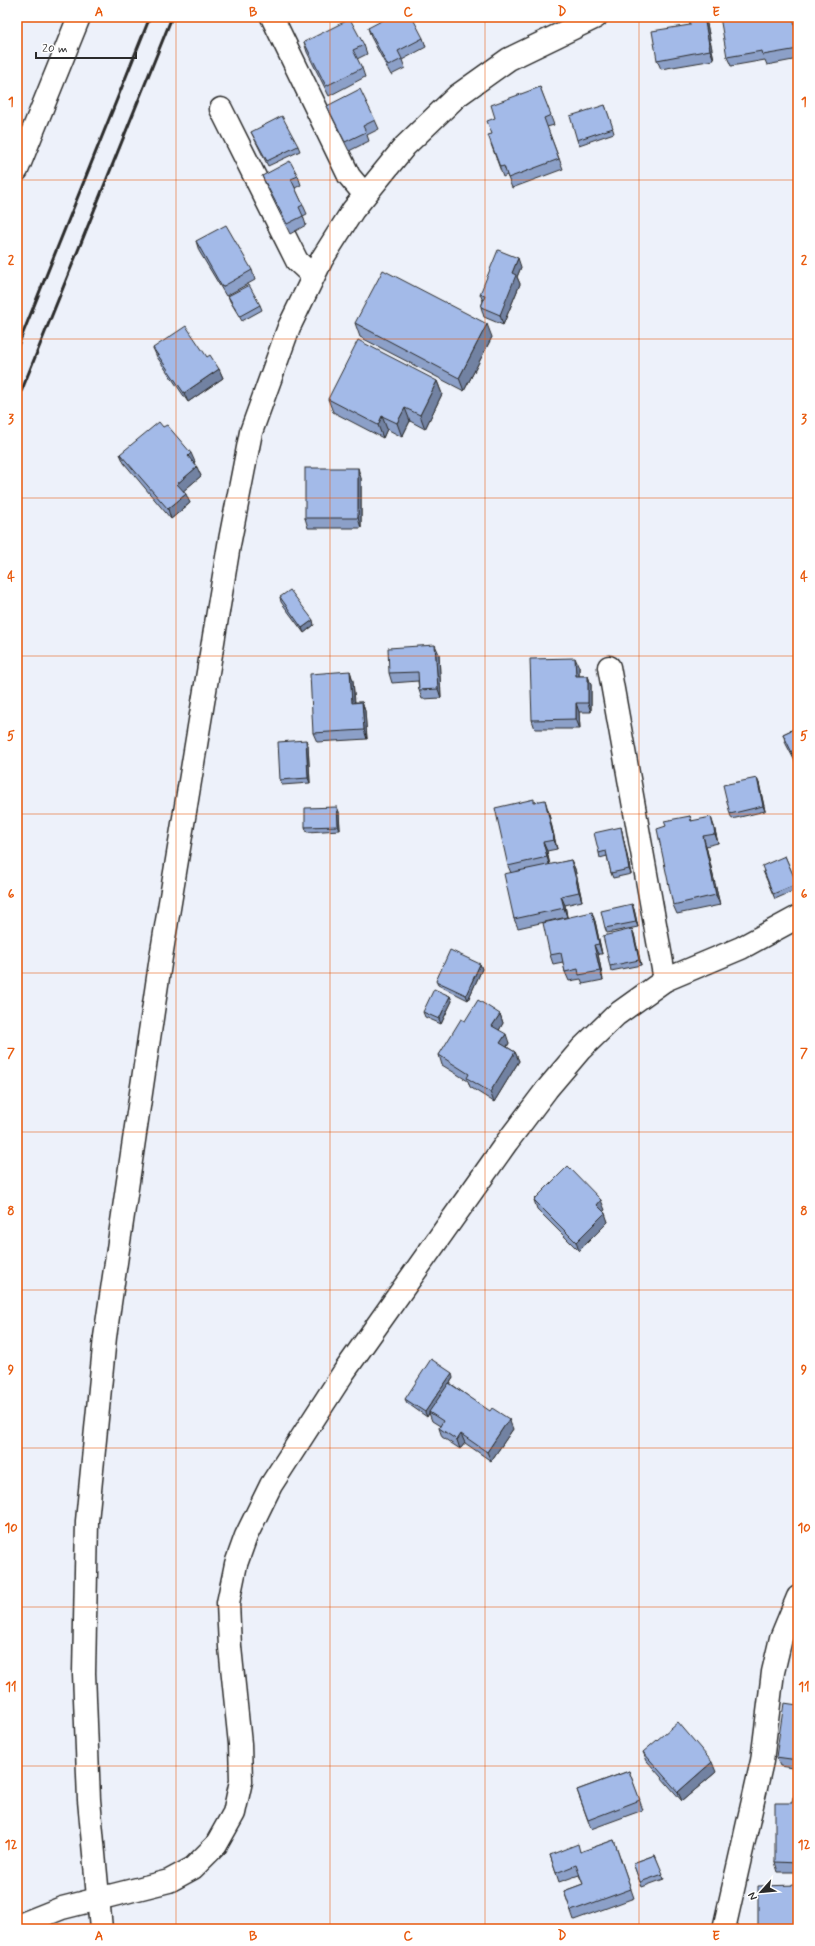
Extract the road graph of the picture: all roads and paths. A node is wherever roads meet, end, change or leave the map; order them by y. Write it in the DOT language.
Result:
graph roads {
  1 [pos="79,17"];
  2 [pos="272,17"];
  3 [pos="596,17"];
  4 [pos="220,109"];
  5 [pos="17,170"];
  6 [pos="365,195"];
  7 [pos="313,276"];
  8 [pos="609,667"];
  9 [pos="798,917"];
  10 [pos="665,980"];
  11 [pos="798,1597"];
  12 [pos="97,1899"];
  13 [pos="17,1926"];
  14 [pos="101,1929"];
  15 [pos="724,1929"];
  1 -- 5 [label="street"];
  2 -- 6 [label="street"];
  3 -- 6 [label="street"];
  4 -- 7 [label="street"];
  6 -- 7 [label="street"];
  7 -- 12 [label="street"];
  8 -- 10 [label="street"];
  9 -- 10 [label="street"];
  10 -- 12 [label="street"];
  11 -- 15 [label="street"];
  12 -- 13 [label="street"];
  12 -- 14 [label="street"];
}
